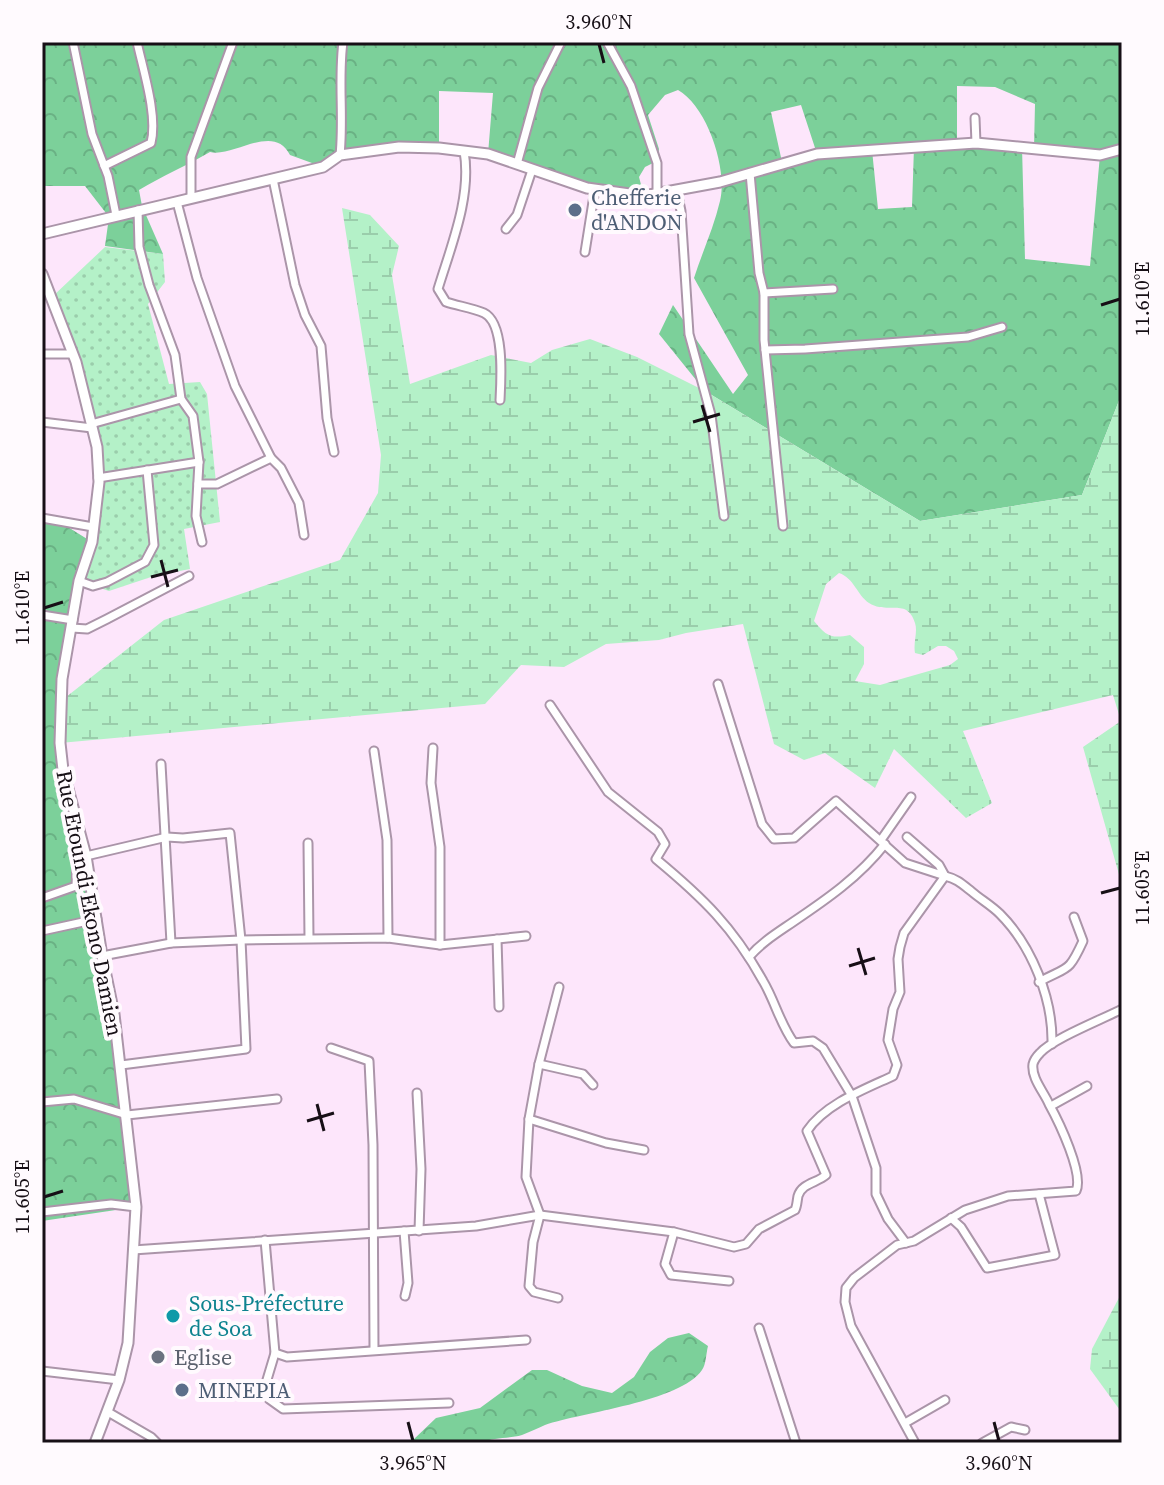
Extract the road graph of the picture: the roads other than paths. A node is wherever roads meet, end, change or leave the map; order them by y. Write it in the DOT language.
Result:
graph roads {
  1 [pos="73,42"];
  2 [pos="137,42"];
  3 [pos="233,42"];
  4 [pos="343,42"];
  5 [pos="561,42"];
  6 [pos="607,42"];
  7 [pos="975,118"];
  8 [pos="976,143"];
  9 [pos="1122,149"];
  10 [pos="464,151"];
  11 [pos="340,155"];
  12 [pos="517,164"];
  13 [pos="104,166"];
  14 [pos="532,170"];
  15 [pos="750,173"];
  16 [pos="273,179"];
  17 [pos="595,189"];
  18 [pos="677,192"];
  19 [pos="657,196"];
  20 [pos="191,198"];
  21 [pos="177,202"];
  22 [pos="138,210"];
  23 [pos="116,215"];
  24 [pos="506,229"];
  25 [pos="42,234"];
  26 [pos="585,252"];
  27 [pos="42,274"];
  28 [pos="833,289"];
  29 [pos="764,293"];
  30 [pos="1002,327"];
  31 [pos="765,350"];
  32 [pos="42,354"];
  33 [pos="72,354"];
  34 [pos="181,399"];
  35 [pos="500,400"];
  36 [pos="42,422"];
  37 [pos="92,426"];
  38 [pos="334,452"];
  39 [pos="271,458"];
  40 [pos="199,462"];
  41 [pos="147,470"];
  42 [pos="98,478"];
  43 [pos="198,484"];
  44 [pos="724,516"];
  45 [pos="42,518"];
  46 [pos="783,526"];
  47 [pos="93,527"];
  48 [pos="304,535"];
  49 [pos="202,542"];
  50 [pos="189,576"];
  51 [pos="79,581"];
  52 [pos="42,615"];
  53 [pos="73,624"];
  54 [pos="718,684"];
  55 [pos="550,705"];
  56 [pos="433,748"];
  57 [pos="374,751"];
  58 [pos="161,764"];
  59 [pos="911,797"];
  60 [pos="167,837"];
  61 [pos="907,837"];
  62 [pos="883,842"];
  63 [pos="308,843"];
  64 [pos="86,856"];
  65 [pos="945,876"];
  66 [pos="42,898"];
  67 [pos="1074,917"];
  68 [pos="97,919"];
  69 [pos="42,931"];
  70 [pos="526,936"];
  71 [pos="309,938"];
  72 [pos="388,938"];
  73 [pos="497,939"];
  74 [pos="241,940"];
  75 [pos="171,943"];
  76 [pos="440,945"];
  77 [pos="102,956"];
  78 [pos="749,957"];
  79 [pos="1039,982"];
  80 [pos="559,987"];
  81 [pos="499,1007"];
  82 [pos="1122,1009"];
  83 [pos="1052,1030"];
  84 [pos="1067,1036"];
  85 [pos="1052,1044"];
  86 [pos="331,1048"];
  87 [pos="539,1064"];
  88 [pos="121,1065"];
  89 [pos="593,1085"];
  90 [pos="1087,1086"];
  91 [pos="417,1093"];
  92 [pos="852,1096"];
  93 [pos="277,1099"];
  94 [pos="42,1102"];
  95 [pos="1051,1106"];
  96 [pos="127,1115"];
  97 [pos="529,1119"];
  98 [pos="644,1150"];
  99 [pos="1039,1194"];
  100 [pos="136,1207"];
  101 [pos="42,1212"];
  102 [pos="540,1215"];
  103 [pos="951,1218"];
  104 [pos="404,1231"];
  105 [pos="419,1231"];
  106 [pos="674,1232"];
  107 [pos="375,1233"];
  108 [pos="265,1240"];
  109 [pos="906,1243"];
  110 [pos="133,1250"];
  111 [pos="729,1281"];
  112 [pos="405,1296"];
  113 [pos="558,1298"];
  114 [pos="759,1328"];
  115 [pos="526,1340"];
  116 [pos="374,1350"];
  117 [pos="275,1353"];
  118 [pos="42,1371"];
  119 [pos="119,1380"];
  120 [pos="945,1400"];
  121 [pos="449,1403"];
  122 [pos="108,1412"];
  123 [pos="905,1423"];
  124 [pos="1025,1430"];
  125 [pos="95,1443"];
  126 [pos="157,1443"];
  127 [pos="796,1443"];
  128 [pos="915,1443"];
  129 [pos="982,1443"];
  1 -- 13 [label="street"];
  2 -- 13 [label="street"];
  3 -- 20 [label="street"];
  4 -- 11 [label="street"];
  5 -- 12 [label="street"];
  6 -- 19 [label="street"];
  7 -- 8 [label="street"];
  8 -- 9 [label="street"];
  8 -- 15 [label="street"];
  10 -- 11 [label="street"];
  10 -- 12 [label="street"];
  10 -- 35 [label="street"];
  11 -- 16 [label="street"];
  12 -- 14 [label="street"];
  13 -- 23 [label="street"];
  14 -- 17 [label="street"];
  14 -- 24 [label="street"];
  15 -- 18 [label="street"];
  15 -- 29 [label="street"];
  16 -- 20 [label="street"];
  16 -- 38 [label="street"];
  17 -- 19 [label="street"];
  17 -- 26 [label="street"];
  18 -- 19 [label="street"];
  18 -- 44 [label="street"];
  20 -- 21 [label="street"];
  21 -- 22 [label="street"];
  21 -- 39 [label="street"];
  22 -- 23 [label="street"];
  22 -- 34 [label="street"];
  23 -- 25 [label="street"];
  27 -- 33 [label="street, Rue Etoundi Ekono Damien"];
  28 -- 29 [label="street"];
  29 -- 31 [label="street"];
  30 -- 31 [label="street"];
  31 -- 46 [label="street"];
  32 -- 33 [label="street"];
  33 -- 37 [label="street, Rue Etoundi Ekono Damien"];
  34 -- 37 [label="street"];
  34 -- 40 [label="street"];
  36 -- 37 [label="street"];
  37 -- 42 [label="street, Rue Etoundi Ekono Damien"];
  39 -- 43 [label="street"];
  39 -- 48 [label="street"];
  40 -- 41 [label="street"];
  40 -- 43 [label="street"];
  41 -- 42 [label="street"];
  41 -- 51 [label="street"];
  42 -- 47 [label="street, Rue Etoundi Ekono Damien"];
  43 -- 49 [label="street"];
  45 -- 47 [label="street"];
  47 -- 51 [label="street, Rue Etoundi Ekono Damien"];
  50 -- 53 [label="street"];
  51 -- 53 [label="street, Rue Etoundi Ekono Damien"];
  52 -- 53 [label="street"];
  53 -- 64 [label="street, Rue Etoundi Ekono Damien"];
  54 -- 62 [label="street"];
  55 -- 78 [label="street"];
  56 -- 76 [label="street"];
  57 -- 72 [label="street"];
  58 -- 60 [label="street"];
  59 -- 62 [label="street"];
  60 -- 64 [label="street"];
  60 -- 74 [label="street"];
  60 -- 75 [label="street"];
  61 -- 65 [label="street"];
  62 -- 65 [label="street"];
  62 -- 78 [label="street"];
  63 -- 71 [label="street"];
  64 -- 66 [label="street"];
  64 -- 68 [label="street, Rue Etoundi Ekono Damien"];
  65 -- 79 [label="street"];
  65 -- 92 [label="street"];
  67 -- 79 [label="street"];
  68 -- 69 [label="street"];
  68 -- 77 [label="street, Rue Etoundi Ekono Damien"];
  70 -- 73 [label="street"];
  71 -- 72 [label="street"];
  71 -- 74 [label="street"];
  72 -- 76 [label="street"];
  73 -- 76 [label="street"];
  73 -- 81 [label="street"];
  74 -- 75 [label="street"];
  74 -- 88 [label="street"];
  75 -- 77 [label="street"];
  77 -- 88 [label="street, Rue Etoundi Ekono Damien"];
  78 -- 92 [label="street"];
  79 -- 83 [label="street"];
  80 -- 87 [label="street"];
  82 -- 84 [label="street"];
  83 -- 84 [label="street"];
  83 -- 85 [label="street"];
  84 -- 85 [label="street"];
  85 -- 95 [label="street"];
  86 -- 107 [label="street"];
  87 -- 89 [label="street"];
  87 -- 97 [label="street"];
  88 -- 96 [label="street, Rue Etoundi Ekono Damien"];
  90 -- 95 [label="street"];
  91 -- 105 [label="street"];
  92 -- 106 [label="street"];
  92 -- 109 [label="street"];
  93 -- 96 [label="street"];
  94 -- 96 [label="street"];
  95 -- 99 [label="street"];
  96 -- 100 [label="street, Rue Etoundi Ekono Damien"];
  97 -- 98 [label="street"];
  97 -- 102 [label="street"];
  99 -- 103 [label="street"];
  99 -- 103 [label="street"];
  100 -- 101 [label="street"];
  100 -- 110 [label="street, Rue Etoundi Ekono Damien"];
  102 -- 105 [label="street"];
  102 -- 106 [label="street"];
  102 -- 113 [label="street"];
  103 -- 109 [label="street"];
  104 -- 105 [label="street"];
  104 -- 107 [label="street"];
  104 -- 112 [label="street"];
  106 -- 111 [label="street"];
  107 -- 108 [label="street"];
  107 -- 116 [label="street"];
  108 -- 110 [label="street"];
  108 -- 117 [label="street"];
  109 -- 123 [label="street"];
  110 -- 119 [label="street, Rue Etoundi Ekono Damien"];
  114 -- 127 [label="street"];
  115 -- 116 [label="street"];
  116 -- 117 [label="street"];
  117 -- 121 [label="street"];
  118 -- 119 [label="street"];
  119 -- 122 [label="street, Rue Etoundi Ekono Damien"];
  120 -- 123 [label="street"];
  122 -- 125 [label="street, Rue Etoundi Ekono Damien"];
  122 -- 126 [label="street"];
  123 -- 128 [label="street"];
  124 -- 129 [label="street"];
}
